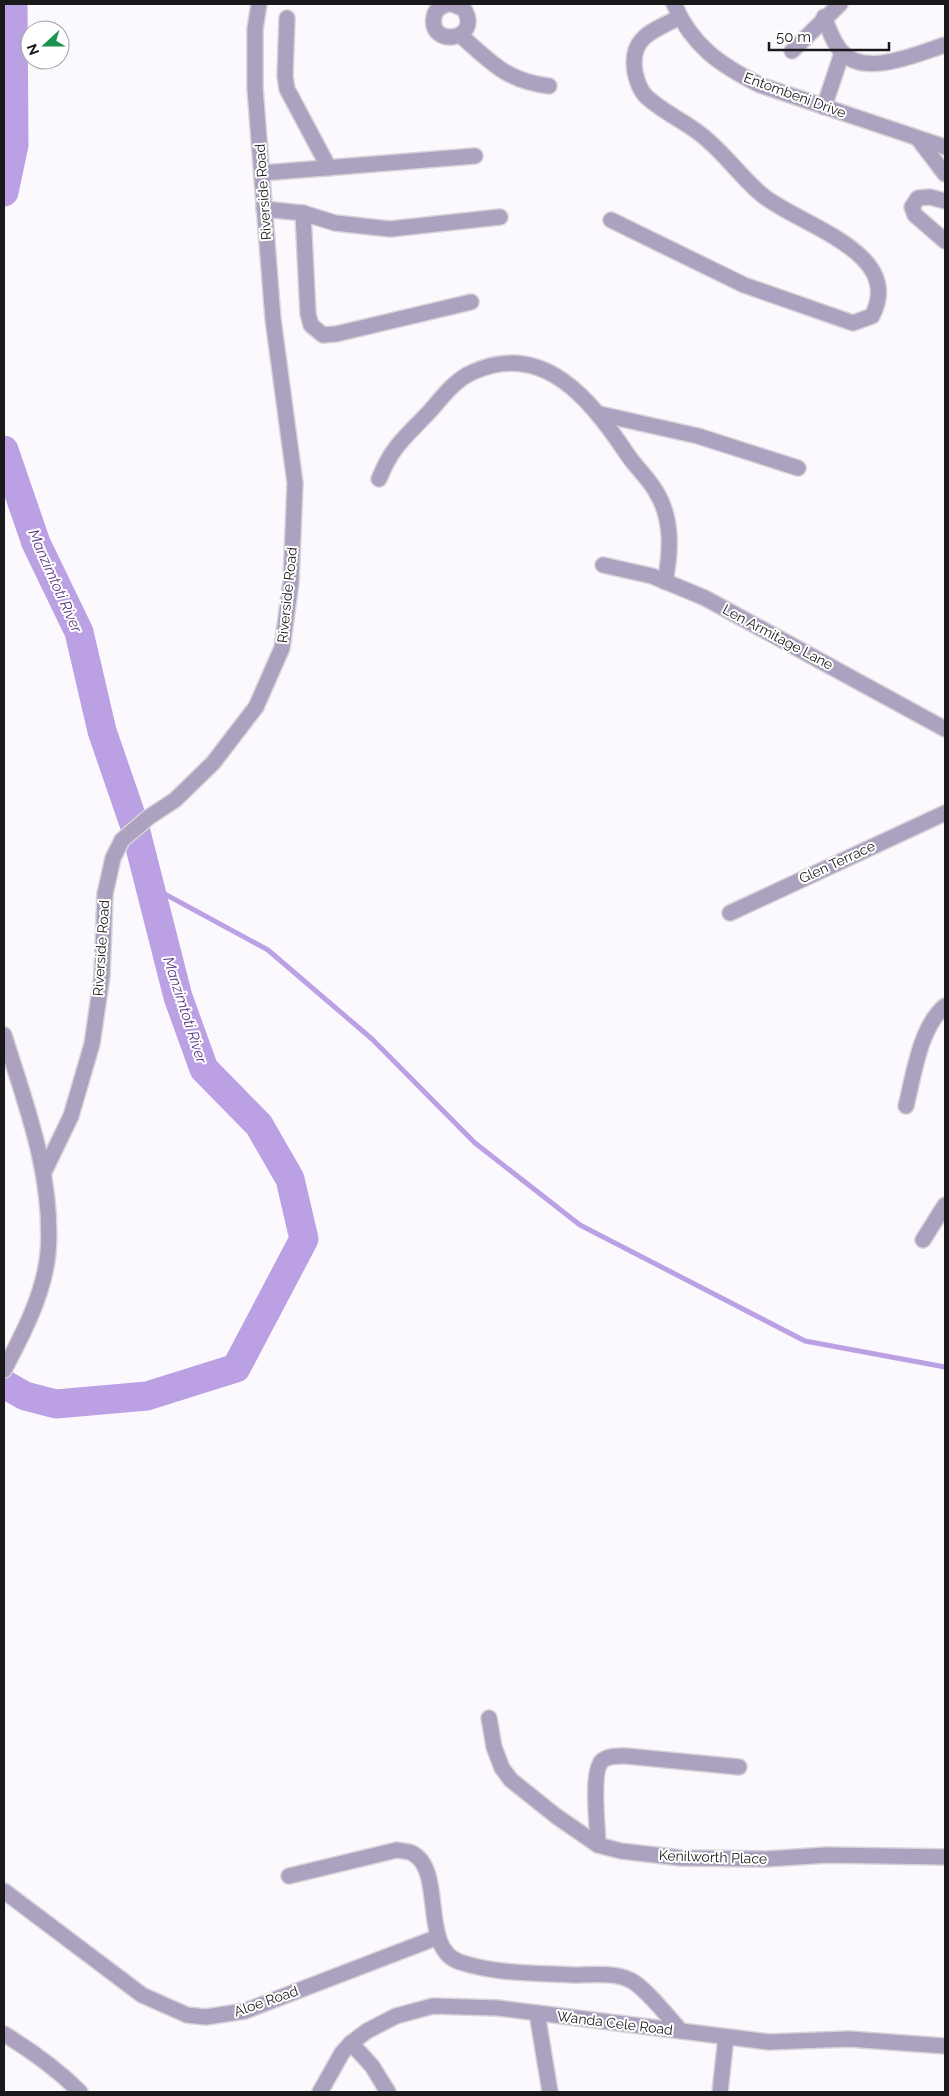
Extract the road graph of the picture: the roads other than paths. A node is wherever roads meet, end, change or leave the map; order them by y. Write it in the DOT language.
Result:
graph roads {
  1 [pos="259,4"];
  2 [pos="840,4"];
  3 [pos="443,5"];
  4 [pos="677,11"];
  5 [pos="824,17"];
  6 [pos="287,18"];
  7 [pos="460,35"];
  8 [pos="945,45"];
  9 [pos="792,50"];
  10 [pos="842,53"];
  11 [pos="549,86"];
  12 [pos="824,107"];
  13 [pos="919,140"];
  14 [pos="945,147"];
  15 [pos="475,156"];
  16 [pos="329,168"];
  17 [pos="262,174"];
  18 [pos="945,174"];
  19 [pos="945,201"];
  20 [pos="264,209"];
  21 [pos="303,213"];
  22 [pos="500,217"];
  23 [pos="611,220"];
  24 [pos="945,241"];
  25 [pos="470,302"];
  26 [pos="600,414"];
  27 [pos="798,468"];
  28 [pos="379,478"];
  29 [pos="603,566"];
  30 [pos="665,582"];
  31 [pos="945,729"];
  32 [pos="945,813"];
  33 [pos="730,913"];
  34 [pos="945,1006"];
  35 [pos="4,1035"];
  36 [pos="906,1106"];
  37 [pos="44,1172"];
  38 [pos="945,1205"];
  39 [pos="923,1240"];
  40 [pos="4,1370"];
  41 [pos="489,1718"];
  42 [pos="739,1766"];
  43 [pos="598,1845"];
  44 [pos="945,1857"];
  45 [pos="289,1876"];
  46 [pos="4,1891"];
  47 [pos="438,1937"];
  48 [pos="537,2013"];
  49 [pos="680,2031"];
  50 [pos="4,2034"];
  51 [pos="726,2037"];
  52 [pos="351,2042"];
  53 [pos="945,2046"];
  54 [pos="80,2092"];
  55 [pos="320,2092"];
  56 [pos="388,2092"];
  57 [pos="550,2092"];
  58 [pos="720,2092"];
  1 -- 17 [label="street, Riverside Road"];
  2 -- 5 [label="street"];
  3 -- 7 [label="street"];
  3 -- 7 [label="street"];
  4 -- 12 [label="street, Entombeni Drive"];
  4 -- 23 [label="street"];
  5 -- 9 [label="street"];
  5 -- 10 [label="street"];
  6 -- 16 [label="street"];
  7 -- 11 [label="street"];
  8 -- 10 [label="street"];
  10 -- 12 [label="street"];
  12 -- 13 [label="street, Entombeni Drive"];
  13 -- 14 [label="street, Entombeni Drive"];
  13 -- 18 [label="street"];
  15 -- 16 [label="street"];
  16 -- 17 [label="street"];
  17 -- 20 [label="street, Riverside Road"];
  19 -- 24 [label="street"];
  20 -- 21 [label="street"];
  20 -- 37 [label="street, Riverside Road"];
  21 -- 22 [label="street"];
  21 -- 25 [label="street"];
  26 -- 27 [label="street"];
  26 -- 28 [label="street"];
  26 -- 30 [label="street"];
  29 -- 30 [label="street, Len Armitage Lane"];
  30 -- 31 [label="street, Len Armitage Lane"];
  32 -- 33 [label="street, Glen Terrace"];
  34 -- 36 [label="street"];
  35 -- 37 [label="street"];
  37 -- 40 [label="street"];
  38 -- 39 [label="street"];
  41 -- 43 [label="street, Kenilworth Place"];
  42 -- 43 [label="street"];
  43 -- 44 [label="street, Kenilworth Place"];
  45 -- 47 [label="street"];
  46 -- 47 [label="street, Aloe Road"];
  47 -- 49 [label="street"];
  48 -- 49 [label="street, Wanda Cele Road"];
  48 -- 52 [label="street, Wanda Cele Road"];
  48 -- 57 [label="street"];
  49 -- 51 [label="street, Wanda Cele Road"];
  50 -- 54 [label="street"];
  51 -- 53 [label="street, Wanda Cele Road"];
  51 -- 58 [label="street"];
  52 -- 55 [label="street, Wanda Cele Road"];
  52 -- 56 [label="street"];
}
